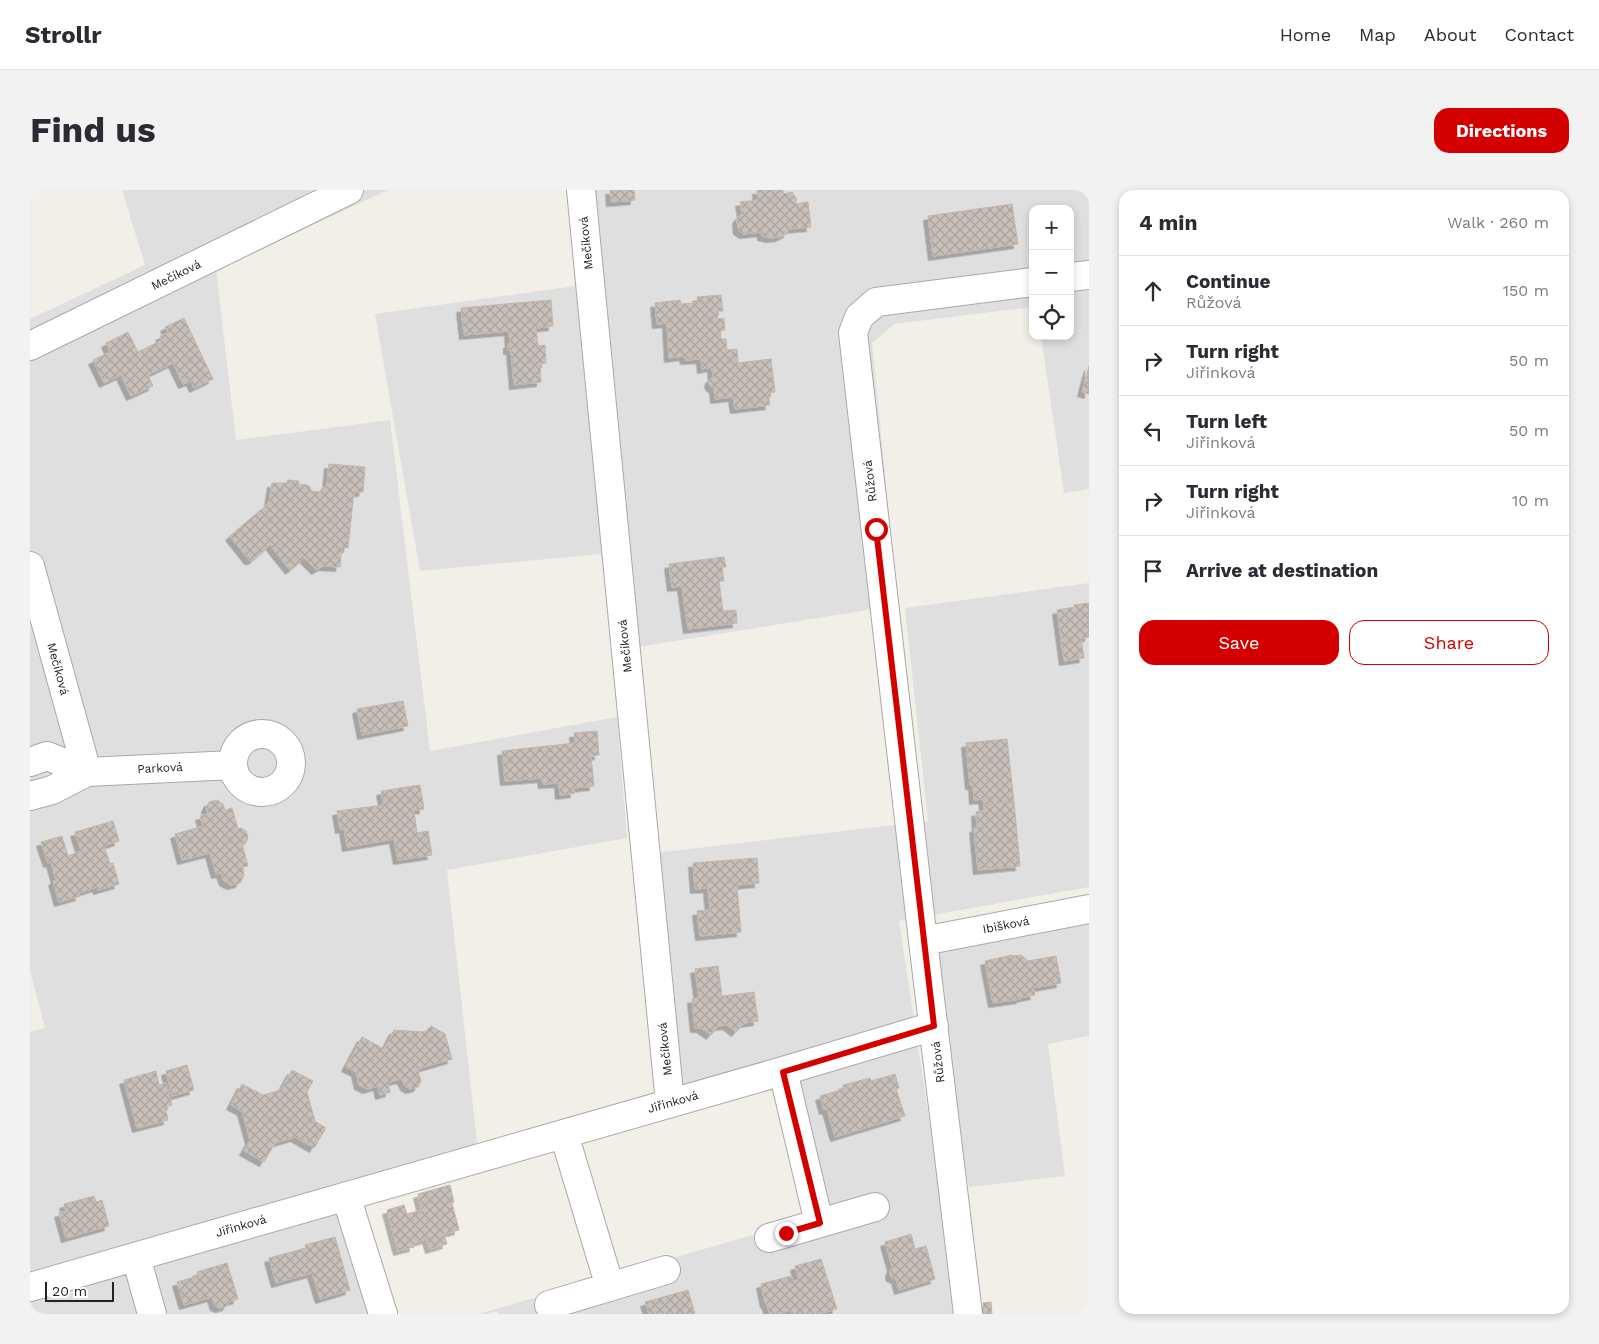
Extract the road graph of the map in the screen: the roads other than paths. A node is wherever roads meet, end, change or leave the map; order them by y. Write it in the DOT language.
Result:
graph roads {
  1 [pos="349,190"];
  2 [pos="581,190"];
  3 [pos="1089,274"];
  4 [pos="1074,276"];
  5 [pos="1029,283"];
  6 [pos="30,346"];
  7 [pos="30,566"];
  8 [pos="30,762"];
  9 [pos="233,765"];
  10 [pos="87,772"];
  11 [pos="30,796"];
  12 [pos="1089,909"];
  13 [pos="923,941"];
  14 [pos="934,1026"];
  15 [pos="783,1072"];
  16 [pos="670,1103"];
  17 [pos="564,1134"];
  18 [pos="346,1196"];
  19 [pos="874,1206"];
  20 [pos="820,1223"];
  21 [pos="769,1238"];
  22 [pos="136,1257"];
  23 [pos="666,1270"];
  24 [pos="30,1287"];
  25 [pos="610,1287"];
  26 [pos="549,1305"];
  27 [pos="967,1308"];
  28 [pos="152,1314"];
  29 [pos="383,1314"];
  1 -- 6 [label="street, Mečíková"];
  2 -- 16 [label="street, Mečíková"];
  3 -- 4 [label="street"];
  5 -- 13 [label="street, Růžová"];
  7 -- 10 [label="street, Mečíková"];
  8 -- 10 [label="street, Parková"];
  9 -- 10 [label="street, Parková"];
  10 -- 11 [label="street, Parková"];
  12 -- 13 [label="street, Ibišková"];
  13 -- 14 [label="street, Růžová"];
  14 -- 15 [label="street, Jiřinková"];
  14 -- 27 [label="street, Růžová"];
  15 -- 16 [label="street, Jiřinková"];
  15 -- 20 [label="street"];
  16 -- 17 [label="street, Jiřinková"];
  17 -- 18 [label="street, Jiřinková"];
  17 -- 25 [label="street"];
  18 -- 22 [label="street, Jiřinková"];
  18 -- 29 [label="street"];
  19 -- 20 [label="street"];
  20 -- 21 [label="street"];
  22 -- 24 [label="street, Jiřinková"];
  22 -- 28 [label="street"];
  23 -- 25 [label="street"];
  25 -- 26 [label="street"];
}
